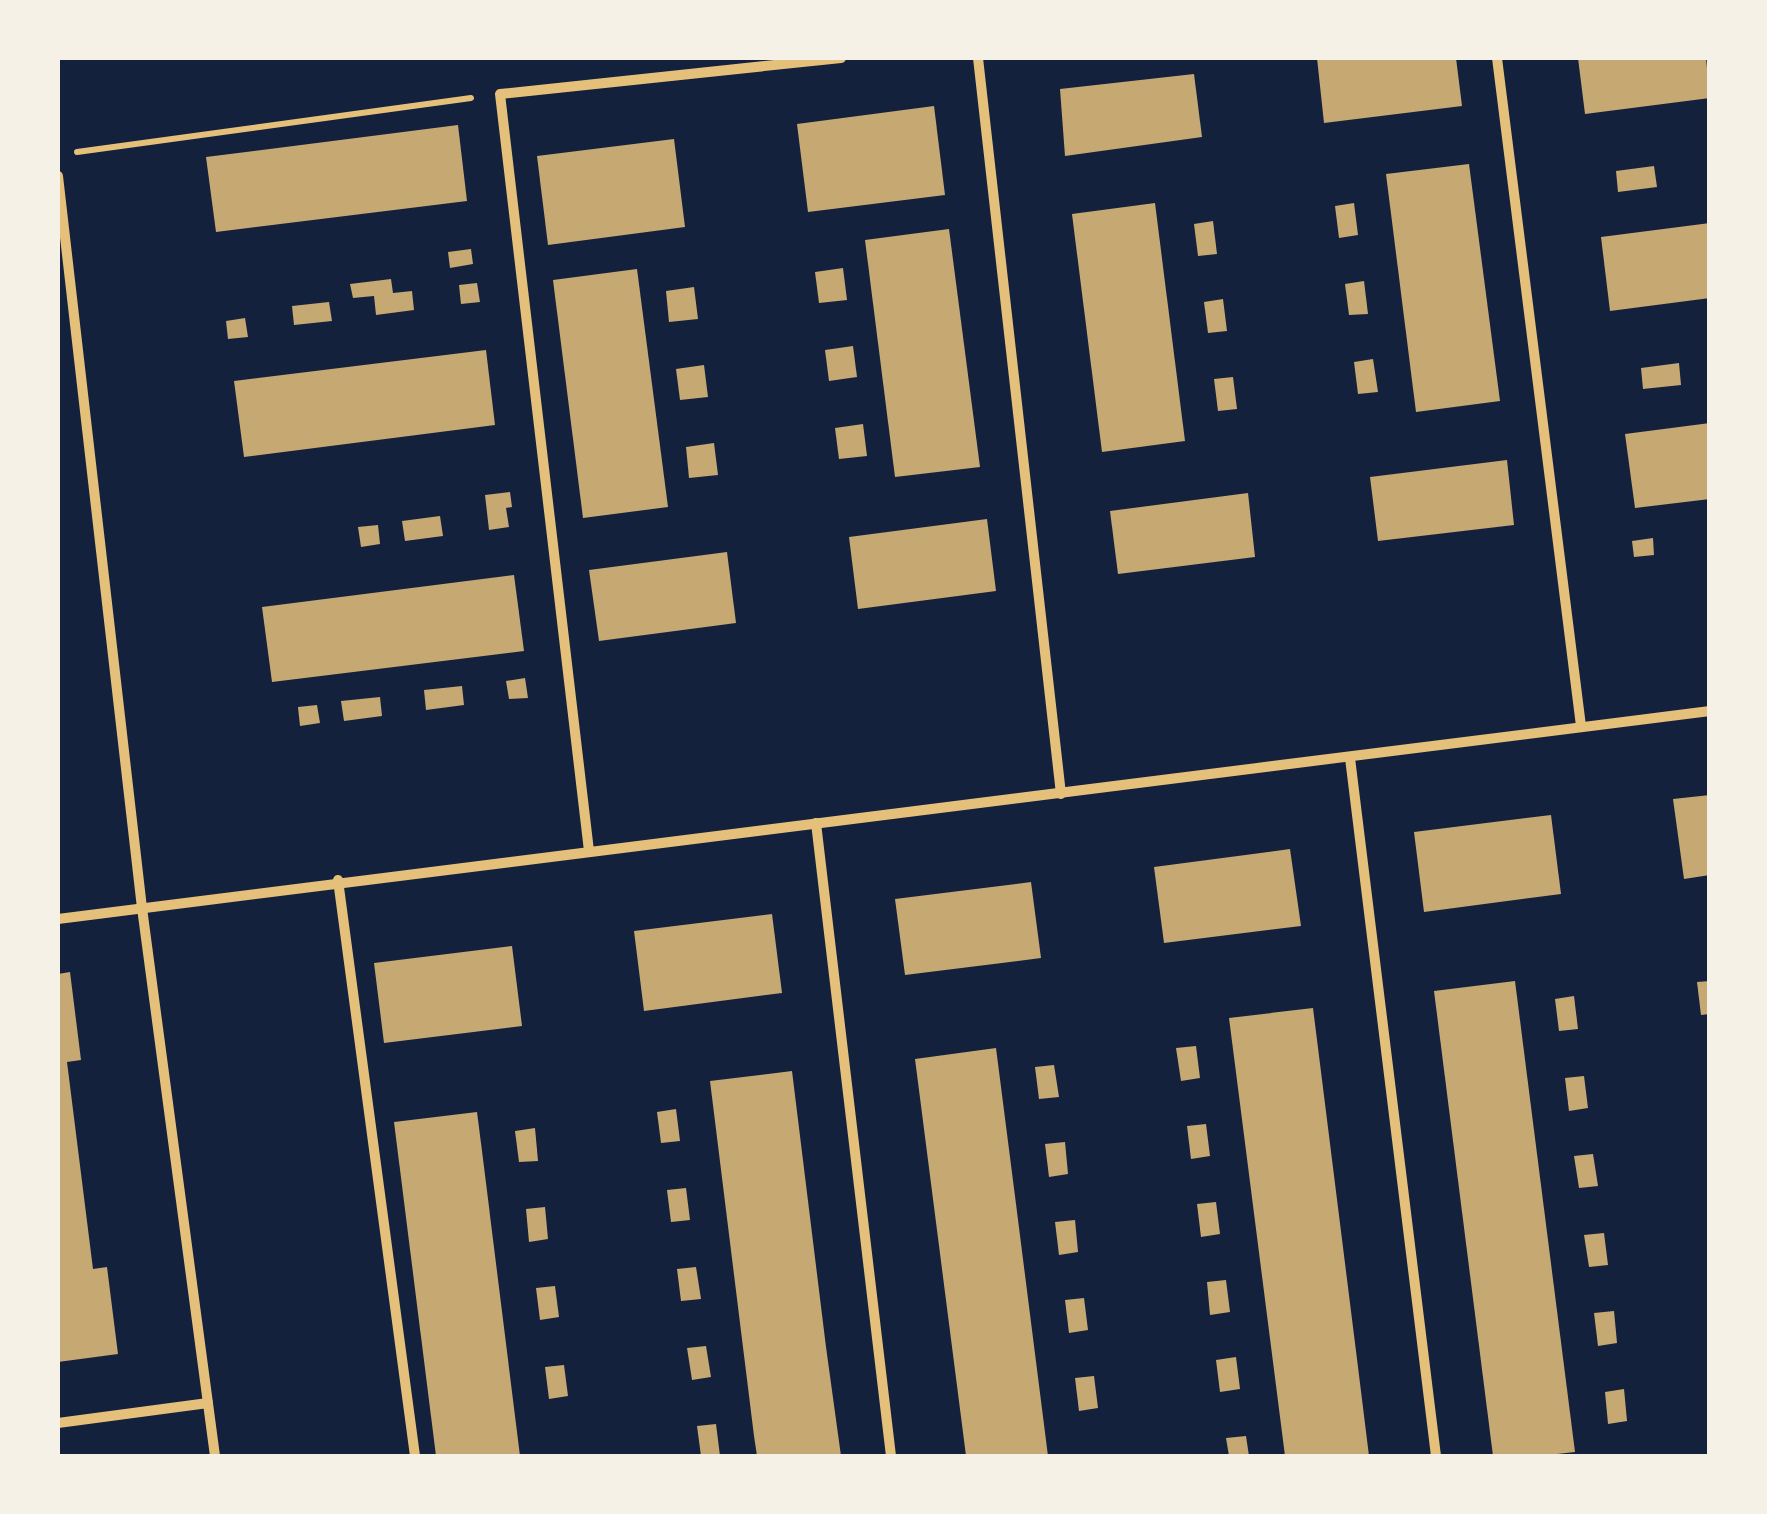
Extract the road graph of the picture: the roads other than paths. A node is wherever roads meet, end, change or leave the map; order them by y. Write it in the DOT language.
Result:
graph roads {
  1 [pos="841,58"];
  2 [pos="978,58"];
  3 [pos="1497,58"];
  4 [pos="58,176"];
  5 [pos="1710,711"];
  6 [pos="1581,726"];
  7 [pos="1350,758"];
  8 [pos="1061,794"];
  9 [pos="816,823"];
  10 [pos="589,851"];
  11 [pos="338,880"];
  12 [pos="142,908"];
  13 [pos="58,918"];
  14 [pos="208,1403"];
  15 [pos="58,1422"];
  16 [pos="215,1456"];
  17 [pos="415,1456"];
  18 [pos="892,1456"];
  19 [pos="1436,1456"];
  1 -- 10 [label="street"];
  2 -- 8 [label="street"];
  3 -- 6 [label="street"];
  4 -- 12 [label="street"];
  5 -- 6 [label="street"];
  6 -- 7 [label="street"];
  7 -- 8 [label="street"];
  7 -- 19 [label="street"];
  8 -- 9 [label="street"];
  9 -- 10 [label="street"];
  9 -- 18 [label="street"];
  10 -- 11 [label="street"];
  11 -- 12 [label="street"];
  11 -- 17 [label="street"];
  12 -- 13 [label="street"];
  12 -- 14 [label="street"];
  14 -- 15 [label="street"];
  14 -- 16 [label="street"];
}
